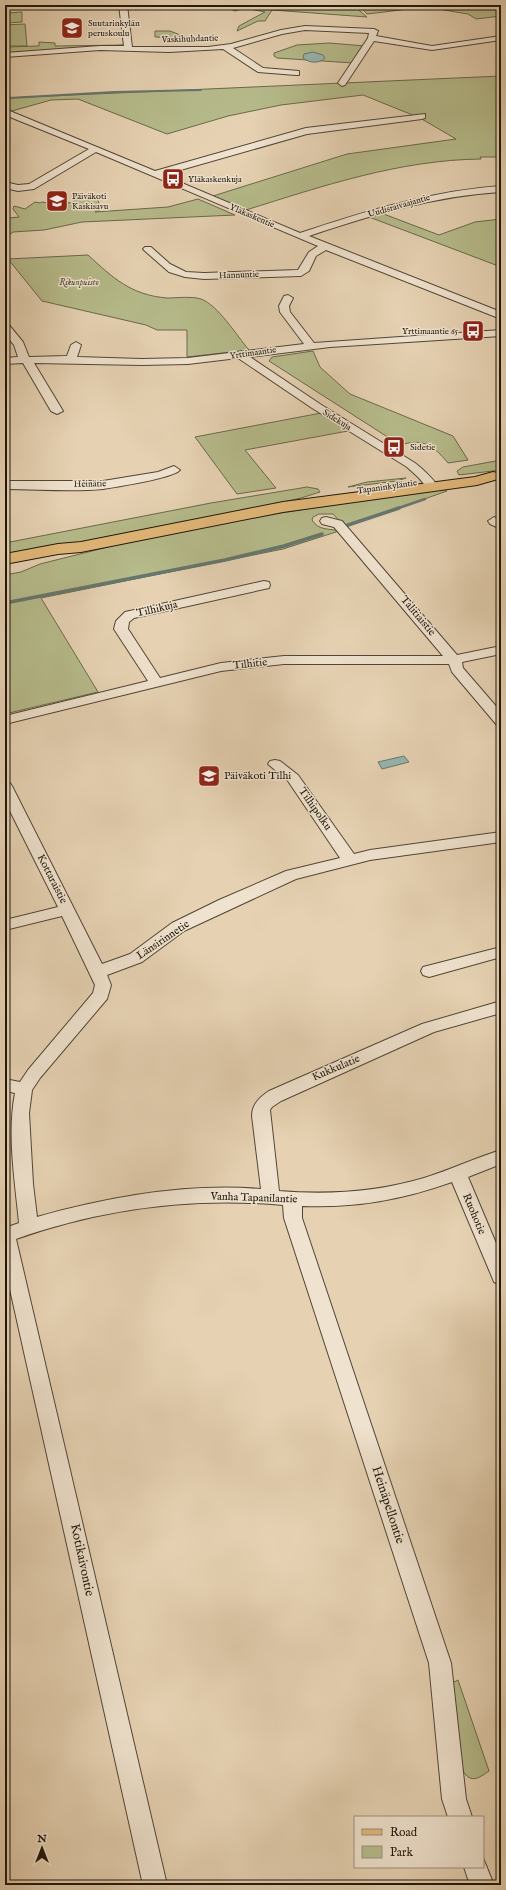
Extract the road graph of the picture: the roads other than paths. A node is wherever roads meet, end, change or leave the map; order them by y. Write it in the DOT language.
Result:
graph roads {
  1 [pos="123,5"];
  2 [pos="373,34"];
  3 [pos="497,39"];
  4 [pos="501,46"];
  5 [pos="225,48"];
  6 [pos="128,49"];
  7 [pos="5,56"];
  8 [pos="296,73"];
  9 [pos="342,83"];
  10 [pos="5,112"];
  11 [pos="422,116"];
  12 [pos="96,149"];
  13 [pos="155,174"];
  14 [pos="5,185"];
  15 [pos="501,189"];
  16 [pos="299,236"];
  17 [pos="325,246"];
  18 [pos="148,249"];
  19 [pos="288,298"];
  20 [pos="501,316"];
  21 [pos="5,327"];
  22 [pos="501,333"];
  23 [pos="76,345"];
  24 [pos="311,346"];
  25 [pos="240,355"];
  26 [pos="26,359"];
  27 [pos="71,359"];
  28 [pos="5,361"];
  29 [pos="57,411"];
  30 [pos="174,470"];
  31 [pos="497,476"];
  32 [pos="430,483"];
  33 [pos="5,485"];
  34 [pos="326,521"];
  35 [pos="81,547"];
  36 [pos="5,559"];
  37 [pos="5,568"];
  38 [pos="264,585"];
  39 [pos="501,650"];
  40 [pos="454,660"];
  41 [pos="156,683"];
  42 [pos="5,720"];
  43 [pos="501,721"];
  44 [pos="275,764"];
  45 [pos="5,786"];
  46 [pos="501,838"];
  47 [pos="350,860"];
  48 [pos="67,910"];
  49 [pos="5,925"];
  50 [pos="501,952"];
  51 [pos="429,971"];
  52 [pos="98,972"];
  53 [pos="501,1007"];
  54 [pos="5,1085"];
  55 [pos="24,1089"];
  56 [pos="501,1157"];
  57 [pos="457,1173"];
  58 [pos="270,1197"];
  59 [pos="292,1199"];
  60 [pos="29,1226"];
  61 [pos="5,1235"];
  62 [pos="501,1277"];
  63 [pos="460,1816"];
  64 [pos="476,1868"];
  65 [pos="155,1885"];
  66 [pos="482,1885"];
  1 -- 6 [label="street"];
  2 -- 3 [label="street, Vaskihuhdantie"];
  2 -- 5 [label="street, Vaskihuhdantie"];
  2 -- 9 [label="street"];
  3 -- 4 [label="street"];
  5 -- 6 [label="street, Vaskihuhdantie"];
  5 -- 8 [label="street"];
  6 -- 7 [label="street, Vaskihuhdantie"];
  10 -- 12 [label="street, Yläkaskentie"];
  11 -- 13 [label="street"];
  12 -- 13 [label="street, Yläkaskentie"];
  12 -- 14 [label="street"];
  13 -- 16 [label="street, Yläkaskentie"];
  15 -- 16 [label="street, Uudisraivaajantie"];
  16 -- 17 [label="street, Yläkaskentie"];
  17 -- 18 [label="street, Hannuntie"];
  17 -- 20 [label="street, Yläkaskentie"];
  19 -- 24 [label="street"];
  21 -- 26 [label="street"];
  22 -- 24 [label="street, Yrttimaantie"];
  23 -- 27 [label="street"];
  24 -- 25 [label="street, Yrttimaantie"];
  25 -- 27 [label="street, Yrttimaantie"];
  25 -- 32 [label="street, Sidekuja"];
  26 -- 27 [label="street, Yrttimaantie"];
  26 -- 28 [label="street, Yrttimaantie"];
  26 -- 29 [label="street"];
  30 -- 33 [label="street, Heinätie"];
  31 -- 32 [label="main road, Tapaninkyläntie"];
  32 -- 35 [label="main road, Tapaninkyläntie"];
  34 -- 40 [label="street, Talitiaistie"];
  35 -- 36 [label="main road, Tapaninkyläntie"];
  35 -- 37 [label="main road, Tapaninkyläntie"];
  38 -- 41 [label="street, Tilhikuja"];
  39 -- 40 [label="street, Tilhitie"];
  40 -- 41 [label="street, Tilhitie"];
  40 -- 43 [label="street, Talitiaistie"];
  41 -- 42 [label="street, Tilhitie"];
  44 -- 47 [label="street, Tilhipolku"];
  45 -- 48 [label="street, Kottaraistie"];
  46 -- 47 [label="street, Länsirinnetie"];
  47 -- 52 [label="street, Länsirinnetie"];
  48 -- 49 [label="street"];
  48 -- 52 [label="street, Kottaraistie"];
  50 -- 51 [label="street"];
  52 -- 55 [label="street"];
  53 -- 58 [label="street, Kukkulatie"];
  54 -- 55 [label="street"];
  55 -- 60 [label="street"];
  56 -- 57 [label="street, Vanha Tapanilantie"];
  57 -- 59 [label="street, Vanha Tapanilantie"];
  57 -- 62 [label="street, Ruohotie"];
  58 -- 59 [label="street, Vanha Tapanilantie"];
  58 -- 60 [label="street, Vanha Tapanilantie"];
  59 -- 63 [label="street, Heinäpellontie"];
  60 -- 61 [label="street, Vanha Tapanilantie"];
  61 -- 65 [label="street, Kotikaivontie"];
  64 -- 66 [label="street"];
}
